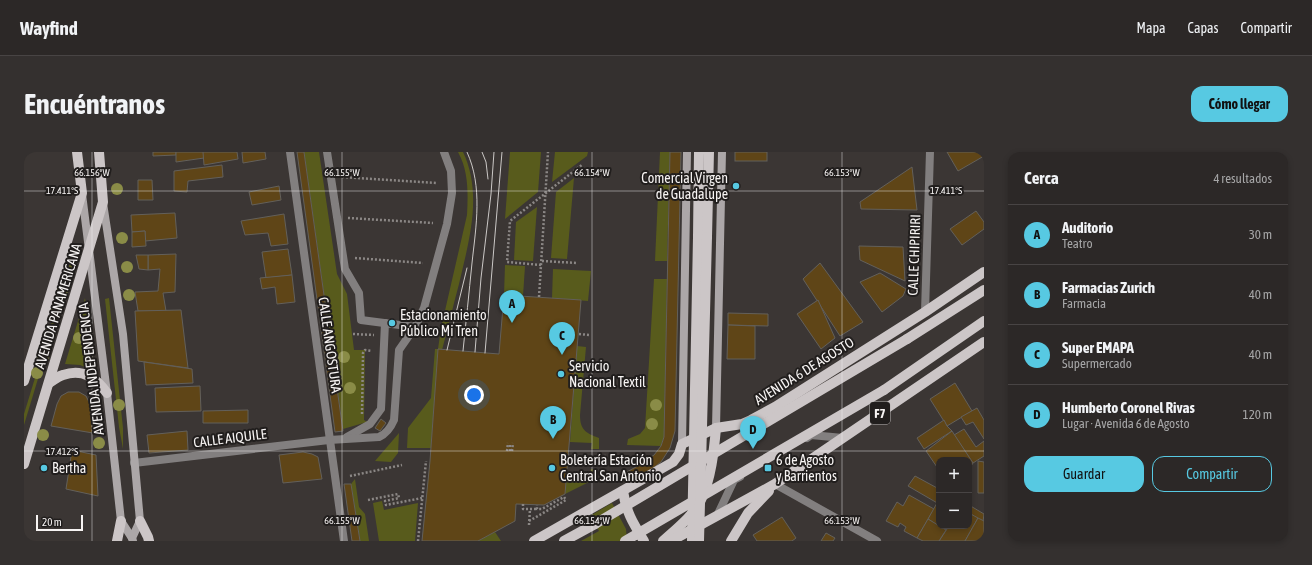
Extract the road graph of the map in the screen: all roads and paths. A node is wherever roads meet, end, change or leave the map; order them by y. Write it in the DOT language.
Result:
graph roads {
  1 [pos="77,152"];
  2 [pos="99,152"];
  3 [pos="290,152"];
  4 [pos="327,152"];
  5 [pos="444,152"];
  6 [pos="548,152"];
  7 [pos="687,152"];
  8 [pos="699,152"];
  9 [pos="709,152"];
  10 [pos="722,152"];
  11 [pos="930,152"];
  12 [pos="583,164"];
  13 [pos="342,177"];
  14 [pos="436,183"];
  15 [pos="82,193"];
  16 [pos="546,193"];
  17 [pos="103,202"];
  18 [pos="348,218"];
  19 [pos="433,223"];
  20 [pos="703,237"];
  21 [pos="90,249"];
  22 [pos="353,258"];
  23 [pos="423,263"];
  24 [pos="542,263"];
  25 [pos="577,263"];
  26 [pos="984,272"];
  27 [pos="984,290"];
  28 [pos="539,297"];
  29 [pos="925,312"];
  30 [pos="984,321"];
  31 [pos="385,323"];
  32 [pos="415,327"];
  33 [pos="352,334"];
  34 [pos="579,334"];
  35 [pos="376,335"];
  36 [pos="589,335"];
  37 [pos="984,342"];
  38 [pos="365,350"];
  39 [pos="24,381"];
  40 [pos="49,383"];
  41 [pos="107,393"];
  42 [pos="362,418"];
  43 [pos="716,428"];
  44 [pos="344,438"];
  45 [pos="843,438"];
  46 [pos="329,440"];
  47 [pos="510,443"];
  48 [pos="682,444"];
  49 [pos="568,456"];
  50 [pos="606,456"];
  51 [pos="426,461"];
  52 [pos="134,463"];
  53 [pos="24,464"];
  54 [pos="402,465"];
  55 [pos="350,476"];
  56 [pos="776,484"];
  57 [pos="623,491"];
  58 [pos="422,498"];
  59 [pos="368,500"];
  60 [pos="523,504"];
  61 [pos="537,505"];
  62 [pos="530,509"];
  63 [pos="537,509"];
  64 [pos="716,517"];
  65 [pos="121,521"];
  66 [pos="140,521"];
  67 [pos="529,521"];
  68 [pos="529,525"];
  69 [pos="133,540"];
  70 [pos="117,541"];
  71 [pos="149,541"];
  72 [pos="344,541"];
  73 [pos="418,541"];
  74 [pos="534,541"];
  75 [pos="564,541"];
  76 [pos="625,541"];
  77 [pos="644,541"];
  78 [pos="663,541"];
  79 [pos="671,541"];
  80 [pos="692,541"];
  81 [pos="699,541"];
  82 [pos="731,541"];
  83 [pos="877,541"];
  1 -- 15 [label="main road"];
  2 -- 17 [label="main road"];
  3 -- 46 [label="street, CALLE ANGOSTURA"];
  4 -- 31 [label="street"];
  5 -- 32 [label="street"];
  6 -- 16 [label="path"];
  7 -- 48 [label="main road"];
  8 -- 20 [label="main road"];
  9 -- 20 [label="main road"];
  10 -- 43 [label="main road"];
  11 -- 29 [label="street, CALLE CHIPIRIRI"];
  12 -- 16 [label="path"];
  13 -- 14 [label="path"];
  15 -- 21 [label="main road, AVENIDA INDEPENDENCIA"];
  15 -- 39 [label="main road, AVENIDA PANAMERICANA"];
  16 -- 24 [label="path"];
  16 -- 24 [label="path"];
  17 -- 21 [label="main road, AVENIDA PANAMERICANA"];
  17 -- 52 [label="main road"];
  18 -- 19 [label="path"];
  20 -- 80 [label="main road, bridge"];
  20 -- 81 [label="main road, bridge"];
  21 -- 40 [label="main road, AVENIDA PANAMERICANA"];
  21 -- 41 [label="main road, AVENIDA INDEPENDENCIA"];
  22 -- 23 [label="path"];
  24 -- 25 [label="path"];
  24 -- 28 [label="path"];
  26 -- 29 [label="main road, AVENIDA 6 DE AGOSTO"];
  27 -- 75 [label="main road, AVENIDA 6 DE AGOSTO, bridge"];
  29 -- 43 [label="main road, AVENIDA 6 DE AGOSTO"];
  30 -- 76 [label="main road, bridge"];
  31 -- 32 [label="street"];
  31 -- 44 [label="street"];
  32 -- 44 [label="street"];
  33 -- 35 [label="path"];
  34 -- 36 [label="path"];
  37 -- 45 [label="main road, F7"];
  38 -- 42 [label="path"];
  40 -- 41 [label="main road"];
  40 -- 53 [label="main road, AVENIDA PANAMERICANA"];
  41 -- 65 [label="main road, AVENIDA INDEPENDENCIA"];
  43 -- 48 [label="main road, AVENIDA 6 DE AGOSTO"];
  43 -- 78 [label="main road"];
  44 -- 46 [label="street, CALLE AIQUILE"];
  45 -- 56 [label="main road, F7"];
  45 -- 64 [label="street"];
  46 -- 52 [label="street, CALLE AIQUILE"];
  46 -- 72 [label="street, CALLE ANGOSTURA"];
  47 -- 47 [label="path"];
  48 -- 57 [label="main road"];
  49 -- 50 [label="path"];
  51 -- 58 [label="path"];
  52 -- 66 [label="main road"];
  54 -- 55 [label="path"];
  56 -- 64 [label="main road, F7"];
  56 -- 82 [label="main road"];
  56 -- 83 [label="street"];
  57 -- 74 [label="main road"];
  57 -- 77 [label="main road"];
  58 -- 59 [label="path"];
  58 -- 73 [label="path"];
  60 -- 62 [label="path"];
  61 -- 63 [label="path"];
  62 -- 63 [label="path"];
  62 -- 67 [label="path"];
  63 -- 67 [label="path"];
  64 -- 79 [label="main road, F7"];
  65 -- 69 [label="main road, AVENIDA INDEPENDENCIA"];
  65 -- 70 [label="main road"];
  66 -- 69 [label="main road, AVENIDA INDEPENDENCIA"];
  66 -- 71 [label="main road"];
  67 -- 68 [label="path"];
}
